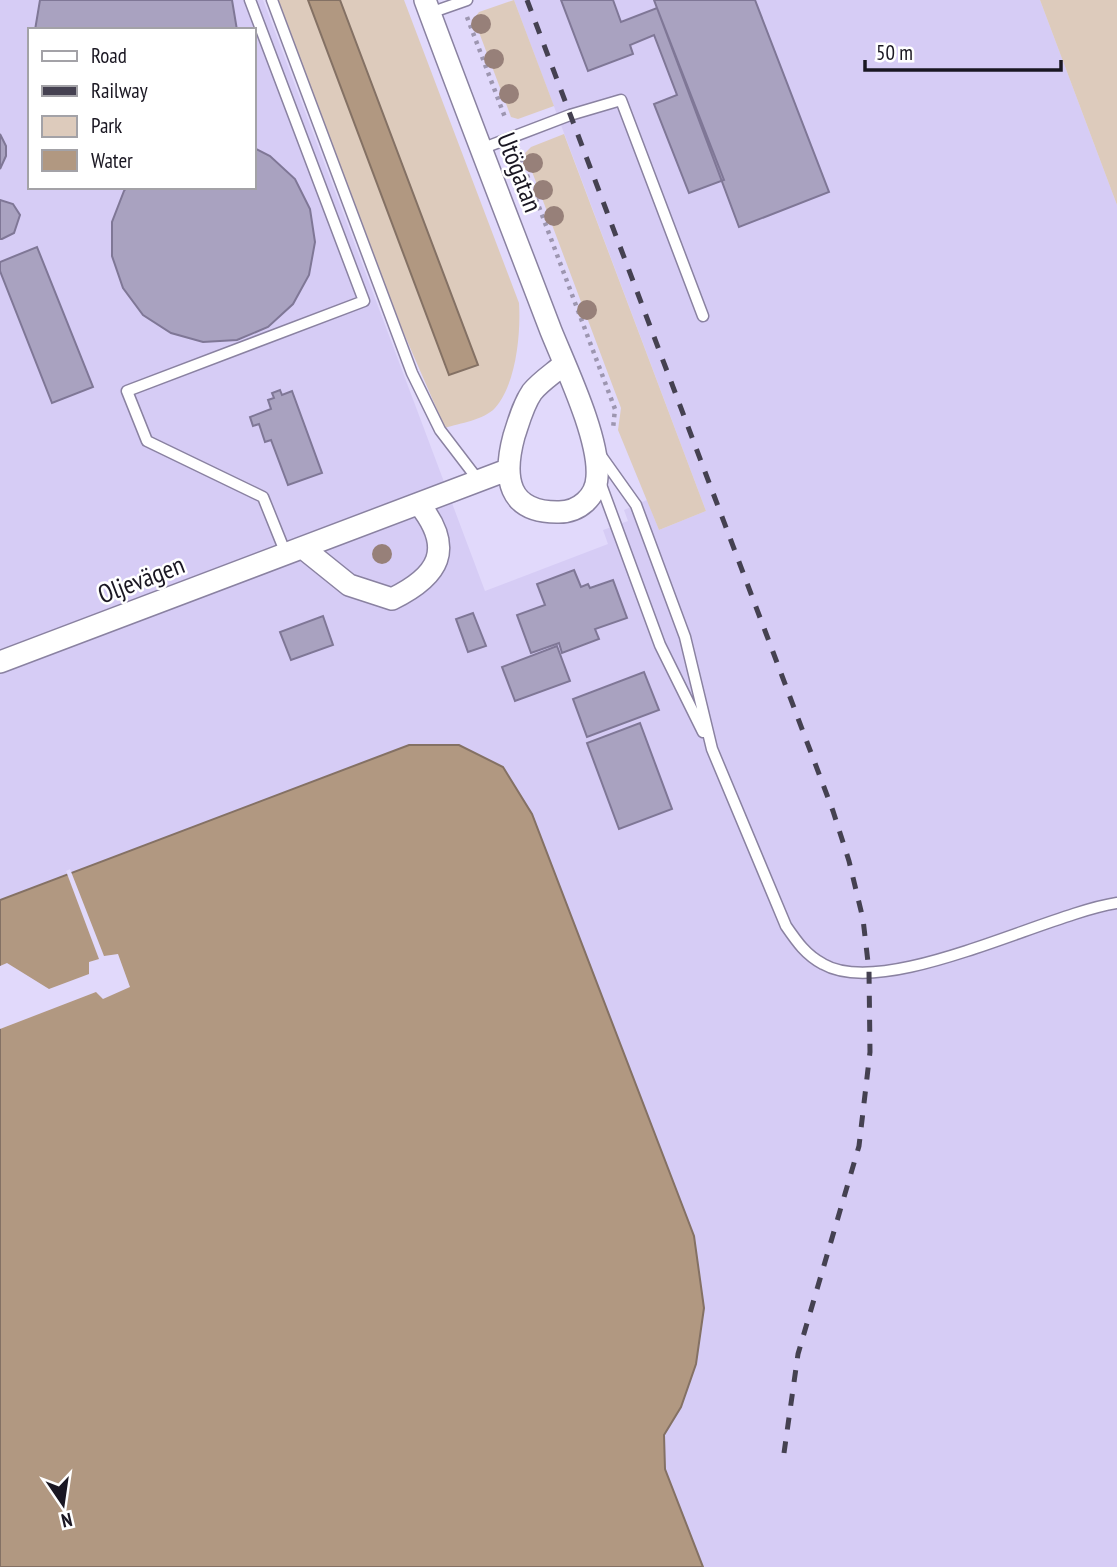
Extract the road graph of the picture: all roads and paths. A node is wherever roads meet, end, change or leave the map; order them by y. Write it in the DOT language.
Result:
graph roads {
  1 [pos="250,0"];
  2 [pos="272,0"];
  3 [pos="464,1"];
  4 [pos="427,7"];
  5 [pos="513,138"];
  6 [pos="481,149"];
  7 [pos="703,316"];
  8 [pos="564,363"];
  9 [pos="594,446"];
  10 [pos="507,470"];
  11 [pos="597,477"];
  12 [pos="479,481"];
  13 [pos="419,504"];
  14 [pos="294,551"];
  15 [pos="0,662"];
  16 [pos="712,749"];
  17 [pos="1117,903"];
  1 -- 14 [label="lane"];
  2 -- 12 [label="lane"];
  3 -- 4 [label="lane"];
  3 -- 5 [label="path"];
  4 -- 6 [label="street, Utögatan"];
  5 -- 6 [label="lane"];
  5 -- 7 [label="lane"];
  5 -- 9 [label="path"];
  6 -- 8 [label="street, Utögatan"];
  8 -- 9 [label="street, Utögatan"];
  8 -- 10 [label="street"];
  9 -- 11 [label="street, Utögatan"];
  9 -- 16 [label="lane"];
  10 -- 11 [label="street"];
  10 -- 12 [label="street, Oljevägen"];
  11 -- 16 [label="lane"];
  12 -- 13 [label="street, Oljevägen"];
  13 -- 14 [label="street, Oljevägen"];
  13 -- 14 [label="street"];
  14 -- 15 [label="street, Oljevägen"];
  16 -- 17 [label="lane"];
}
